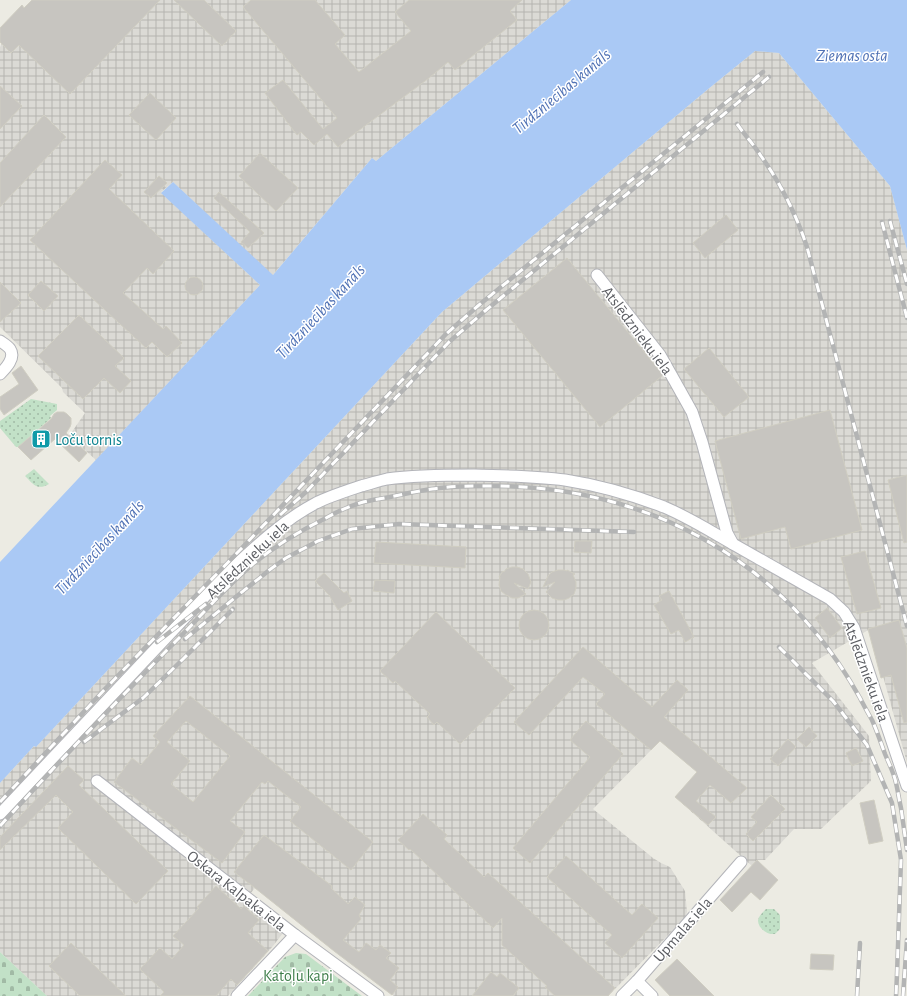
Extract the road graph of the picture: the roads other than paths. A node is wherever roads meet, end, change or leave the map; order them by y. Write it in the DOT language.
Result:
graph roads {
  1 [pos="597,275"];
  2 [pos="0,341"];
  3 [pos="0,374"];
  4 [pos="733,544"];
  5 [pos="97,781"];
  6 [pos="907,786"];
  7 [pos="0,814"];
  8 [pos="741,862"];
  9 [pos="295,935"];
  10 [pos="636,981"];
  11 [pos="237,996"];
  12 [pos="378,996"];
  13 [pos="622,996"];
  14 [pos="652,996"];
  1 -- 4 [label="street, Atslēdznieku iela"];
  2 -- 3 [label="street"];
  4 -- 6 [label="street, Atslēdznieku iela"];
  4 -- 7 [label="street, Atslēdznieku iela"];
  5 -- 9 [label="street, Oskara Kalpaka iela"];
  8 -- 10 [label="street, Upmalas iela"];
  9 -- 11 [label="street"];
  9 -- 12 [label="street, Oskara Kalpaka iela"];
  10 -- 13 [label="street, Upmalas iela"];
  10 -- 14 [label="street"];
}
